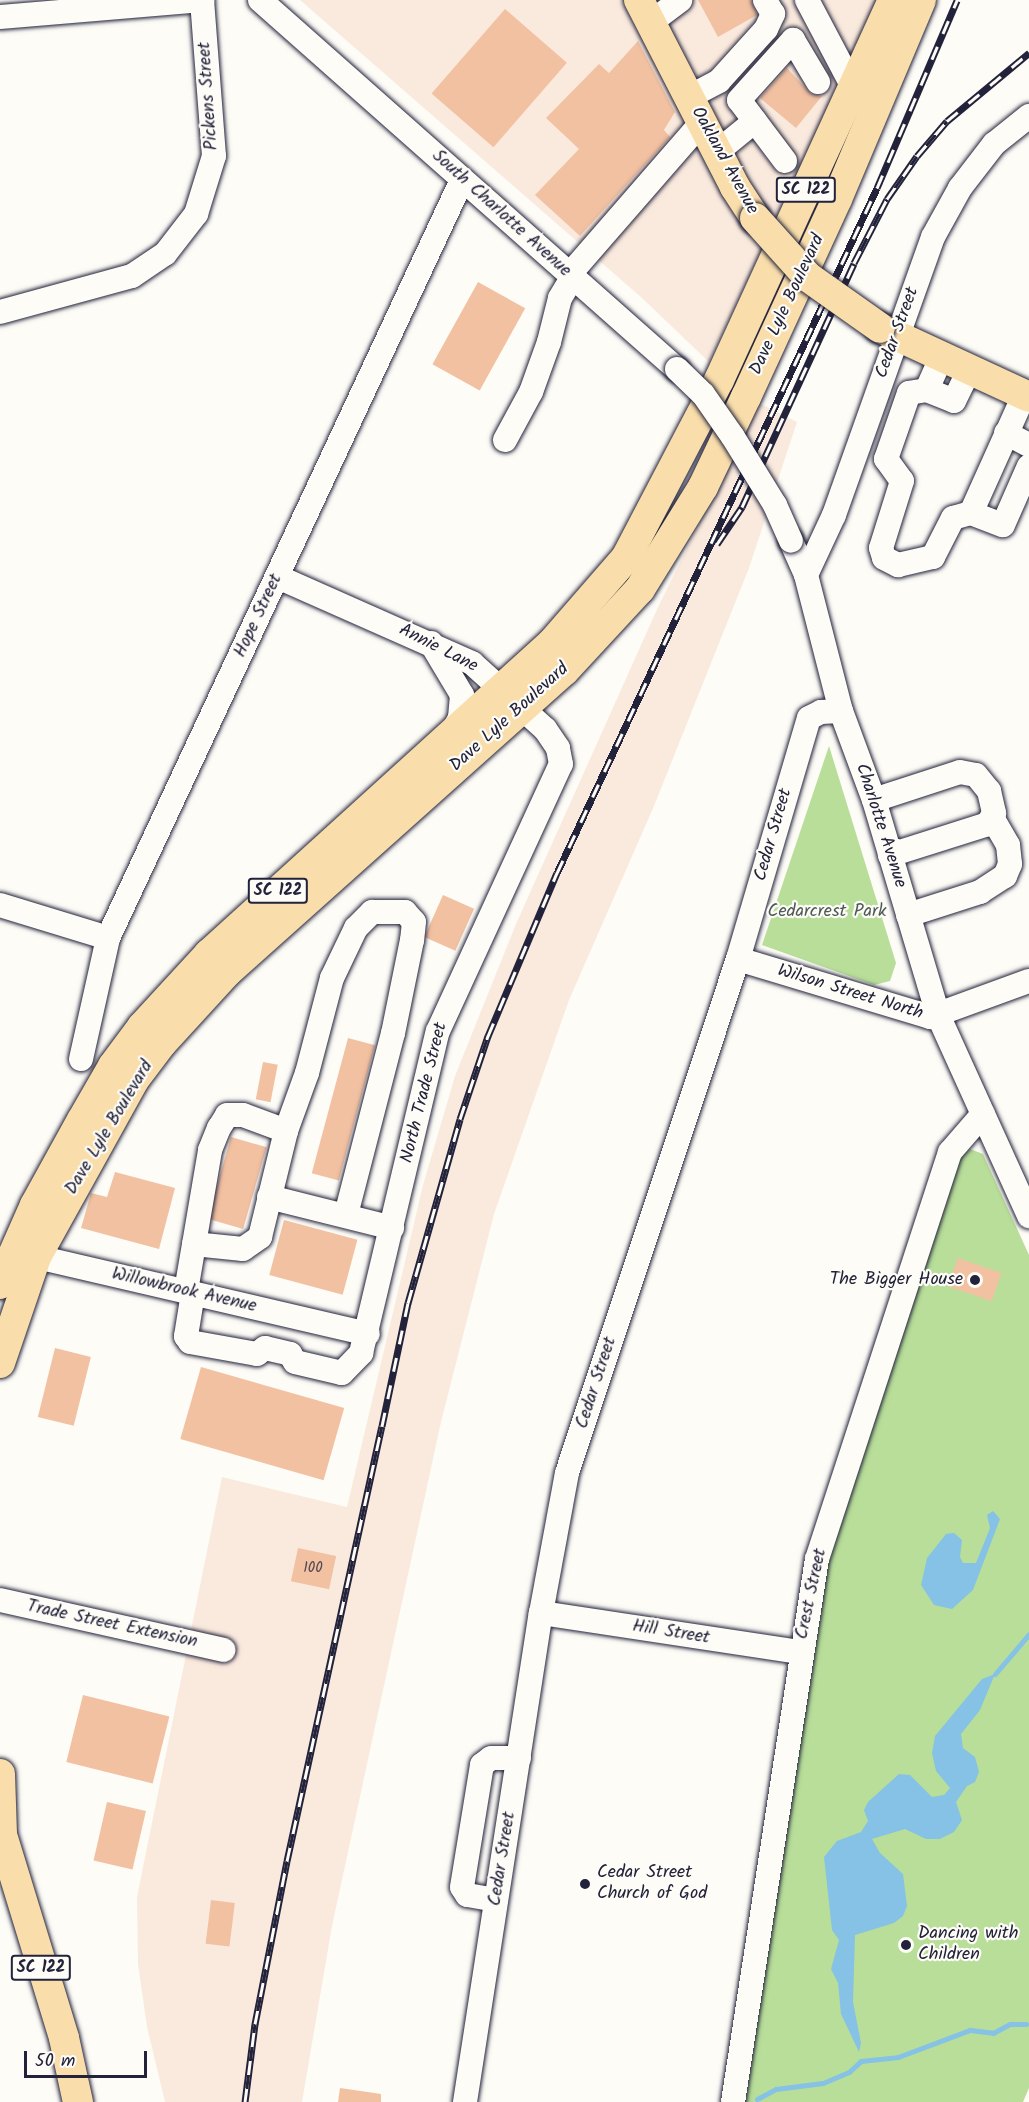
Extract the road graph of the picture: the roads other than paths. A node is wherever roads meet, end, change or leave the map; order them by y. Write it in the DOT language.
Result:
graph roads {
  1 [pos="194,0"];
  2 [pos="260,0"];
  3 [pos="680,0"];
  4 [pos="765,0"];
  5 [pos="893,0"];
  6 [pos="921,0"];
  7 [pos="812,9"];
  8 [pos="645,11"];
  9 [pos="0,17"];
  10 [pos="794,40"];
  11 [pos="818,82"];
  12 [pos="854,89"];
  13 [pos="695,110"];
  14 [pos="1029,116"];
  15 [pos="755,121"];
  16 [pos="717,152"];
  17 [pos="785,161"];
  18 [pos="462,180"];
  19 [pos="571,276"];
  20 [pos="0,312"];
  21 [pos="888,333"];
  22 [pos="941,358"];
  23 [pos="969,370"];
  24 [pos="927,390"];
  25 [pos="1026,396"];
  26 [pos="1006,433"];
  27 [pos="733,437"];
  28 [pos="505,440"];
  29 [pos="1029,445"];
  30 [pos="1029,466"];
  31 [pos="971,513"];
  32 [pos="806,575"];
  33 [pos="278,577"];
  34 [pos="431,643"];
  35 [pos="514,698"];
  36 [pos="841,711"];
  37 [pos="450,738"];
  38 [pos="547,800"];
  39 [pos="874,800"];
  40 [pos="993,819"];
  41 [pos="890,855"];
  42 [pos="0,905"];
  43 [pos="908,915"];
  44 [pos="108,938"];
  45 [pos="738,959"];
  46 [pos="1029,981"];
  47 [pos="938,1015"];
  48 [pos="81,1059"];
  49 [pos="983,1114"];
  50 [pos="286,1131"];
  51 [pos="269,1197"];
  52 [pos="346,1215"];
  53 [pos="1029,1216"];
  54 [pos="392,1228"];
  55 [pos="194,1244"];
  56 [pos="16,1252"];
  57 [pos="0,1284"];
  58 [pos="189,1292"];
  59 [pos="286,1315"];
  60 [pos="368,1334"];
  61 [pos="279,1352"];
  62 [pos="0,1363"];
  63 [pos="0,1600"];
  64 [pos="541,1613"];
  65 [pos="223,1650"];
  66 [pos="800,1652"];
  67 [pos="519,1758"];
  68 [pos="0,1774"];
  69 [pos="1,1834"];
  70 [pos="496,1900"];
  71 [pos="78,2102"];
  72 [pos="465,2102"];
  73 [pos="732,2102"];
  1 -- 9 [label="street"];
  1 -- 20 [label="street, Pickens Street"];
  2 -- 18 [label="street, South Charlotte Avenue"];
  3 -- 8 [label="street"];
  4 -- 13 [label="street"];
  5 -- 12 [label="main road, Dave Lyle Boulevard / SC 122"];
  6 -- 35 [label="main road, Dave Lyle Boulevard / SC 122"];
  7 -- 10 [label="street"];
  7 -- 12 [label="street"];
  8 -- 13 [label="main road, Oakland Avenue"];
  10 -- 11 [label="street"];
  10 -- 15 [label="street"];
  12 -- 35 [label="main road, Dave Lyle Boulevard / SC 122"];
  13 -- 16 [label="main road, Oakland Avenue"];
  13 -- 19 [label="street"];
  14 -- 21 [label="street, Cedar Street"];
  15 -- 16 [label="street"];
  15 -- 17 [label="street"];
  16 -- 21 [label="main road, Oakland Avenue, bridge"];
  18 -- 19 [label="street, South Charlotte Avenue"];
  18 -- 33 [label="street, Hope Street"];
  19 -- 27 [label="street, South Charlotte Avenue, bridge"];
  19 -- 28 [label="street"];
  21 -- 22 [label="main road, Oakland Avenue"];
  21 -- 32 [label="street, Cedar Street"];
  22 -- 23 [label="main road, Oakland Avenue"];
  22 -- 24 [label="street"];
  23 -- 24 [label="street"];
  23 -- 25 [label="main road, Oakland Avenue"];
  24 -- 31 [label="street"];
  25 -- 26 [label="street"];
  26 -- 29 [label="street"];
  26 -- 31 [label="street"];
  27 -- 32 [label="street, Charlotte Avenue, bridge"];
  30 -- 31 [label="street"];
  32 -- 36 [label="street, Charlotte Avenue"];
  33 -- 34 [label="street, Annie Lane"];
  33 -- 44 [label="street, Hope Street"];
  34 -- 35 [label="street, Annie Lane"];
  34 -- 37 [label="street"];
  35 -- 37 [label="main road, Dave Lyle Boulevard / SC 122"];
  35 -- 38 [label="street, Annie Lane"];
  35 -- 56 [label="main road, Dave Lyle Boulevard / SC 122"];
  36 -- 39 [label="street, Charlotte Avenue"];
  36 -- 45 [label="street, Cedar Street"];
  37 -- 56 [label="main road, Dave Lyle Boulevard / SC 122"];
  38 -- 54 [label="street, North Trade Street"];
  39 -- 40 [label="street"];
  39 -- 41 [label="street, Charlotte Avenue"];
  40 -- 41 [label="street"];
  40 -- 43 [label="street"];
  41 -- 43 [label="street, Charlotte Avenue"];
  42 -- 44 [label="street"];
  43 -- 47 [label="street, Charlotte Avenue"];
  44 -- 48 [label="street, Hope Street"];
  45 -- 47 [label="street, Wilson Street North"];
  45 -- 64 [label="street, Cedar Street"];
  46 -- 47 [label="street, Wilson Street North"];
  47 -- 49 [label="street, Charlotte Avenue"];
  49 -- 53 [label="street, Charlotte Avenue"];
  49 -- 66 [label="street, Crest Street"];
  50 -- 51 [label="street"];
  50 -- 52 [label="street"];
  50 -- 55 [label="street"];
  51 -- 52 [label="street"];
  51 -- 55 [label="street"];
  52 -- 54 [label="street"];
  54 -- 60 [label="street, North Trade Street"];
  55 -- 58 [label="street"];
  56 -- 57 [label="main road, Dave Lyle Boulevard / SC 122"];
  56 -- 58 [label="street, Willowbrook Avenue"];
  56 -- 62 [label="main road, Dave Lyle Boulevard / SC 122"];
  58 -- 59 [label="street, Willowbrook Avenue"];
  58 -- 61 [label="street"];
  59 -- 60 [label="street, Willowbrook Avenue"];
  59 -- 61 [label="street"];
  60 -- 61 [label="street, North Trade Street"];
  63 -- 65 [label="street, Trade Street Extension"];
  64 -- 66 [label="street, Hill Street"];
  64 -- 67 [label="street, Cedar Street"];
  66 -- 73 [label="street, Crest Street"];
  67 -- 70 [label="street, Cedar Street"];
  67 -- 70 [label="street"];
  68 -- 69 [label="main road, SC 122"];
  69 -- 71 [label="main road, SC 122"];
  70 -- 72 [label="street, Cedar Street"];
}
